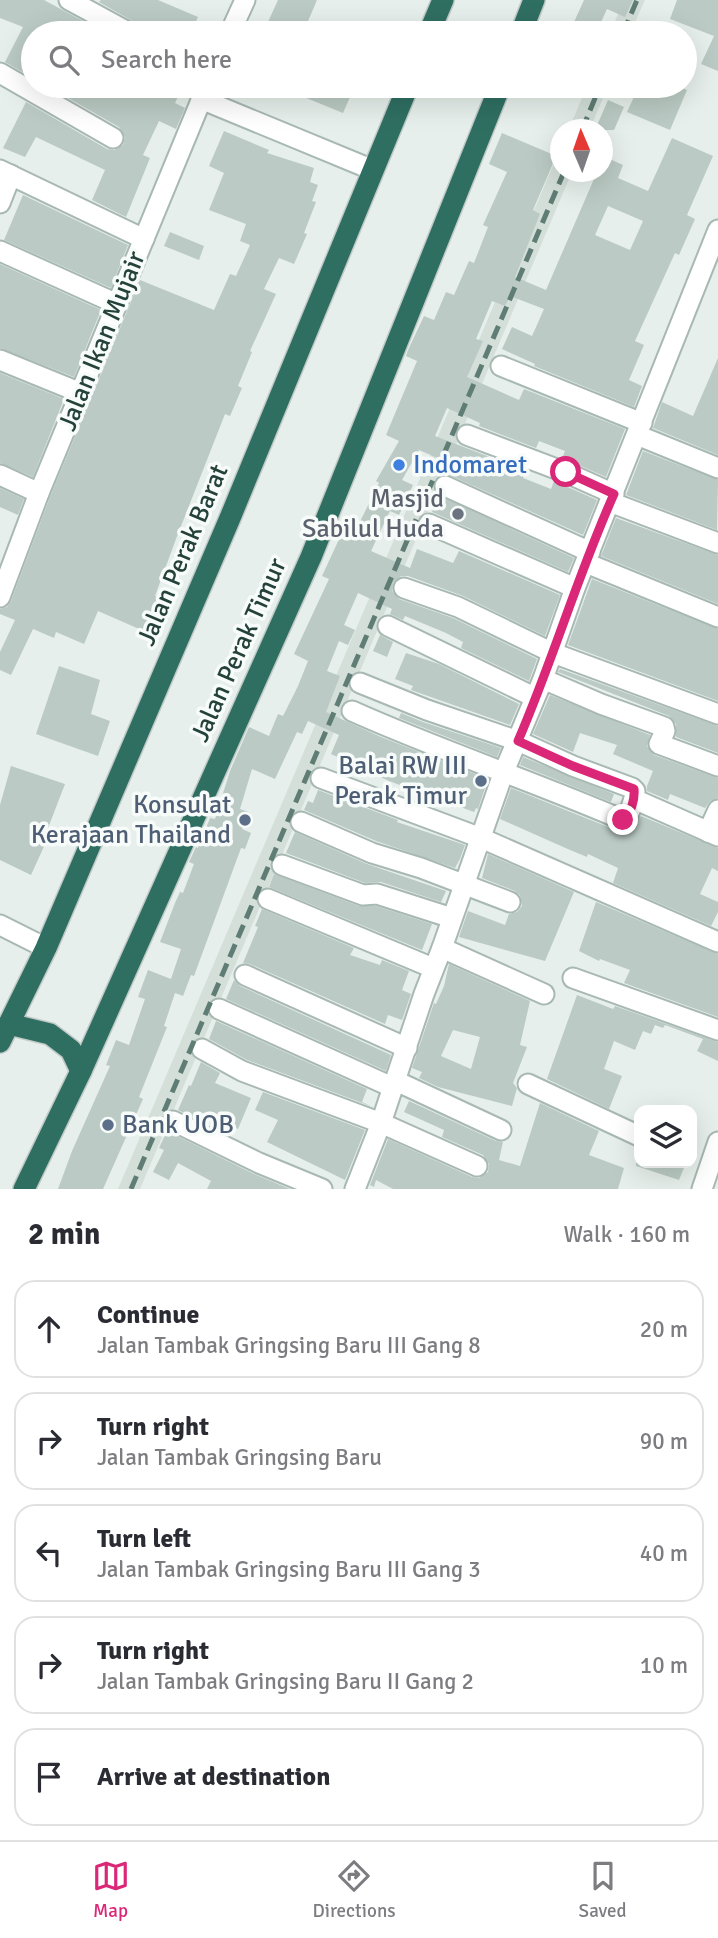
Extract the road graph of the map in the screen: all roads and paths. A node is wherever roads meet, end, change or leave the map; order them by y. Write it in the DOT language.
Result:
graph roads {
  1 [pos="69,0"];
  2 [pos="245,0"];
  3 [pos="443,0"];
  4 [pos="534,0"];
  5 [pos="108,21"];
  6 [pos="235,21"];
  7 [pos="434,21"];
  8 [pos="526,21"];
  9 [pos="0,73"];
  10 [pos="21,85"];
  11 [pos="43,98"];
  12 [pos="202,98"];
  13 [pos="217,98"];
  14 [pos="403,98"];
  15 [pos="495,98"];
  16 [pos="113,138"];
  17 [pos="373,170"];
  18 [pos="6,173"];
  19 [pos="0,203"];
  20 [pos="718,230"];
  21 [pos="144,239"];
  22 [pos="0,251"];
  23 [pos="117,304"];
  24 [pos="0,360"];
  25 [pos="501,366"];
  26 [pos="81,393"];
  27 [pos="640,429"];
  28 [pos="467,435"];
  29 [pos="718,468"];
  30 [pos="0,475"];
  31 [pos="445,485"];
  32 [pos="39,494"];
  33 [pos="612,498"];
  34 [pos="429,524"];
  35 [pos="718,543"];
  36 [pos="588,558"];
  37 [pos="404,588"];
  38 [pos="575,589"];
  39 [pos="0,597"];
  40 [pos="718,617"];
  41 [pos="388,626"];
  42 [pos="553,653"];
  43 [pos="360,683"];
  44 [pos="539,688"];
  45 [pos="352,711"];
  46 [pos="718,714"];
  47 [pos="518,741"];
  48 [pos="718,766"];
  49 [pos="503,774"];
  50 [pos="321,778"];
  51 [pos="631,801"];
  52 [pos="718,810"];
  53 [pos="301,822"];
  54 [pos="713,834"];
  55 [pos="481,838"];
  56 [pos="282,865"];
  57 [pos="465,886"];
  58 [pos="268,899"];
  59 [pos="510,902"];
  60 [pos="452,918"];
  61 [pos="0,925"];
  62 [pos="718,942"];
  63 [pos="46,948"];
  64 [pos="442,948"];
  65 [pos="433,968"];
  66 [pos="245,975"];
  67 [pos="573,978"];
  68 [pos="544,994"];
  69 [pos="219,1009"];
  70 [pos="718,1030"];
  71 [pos="5,1033"];
  72 [pos="407,1048"];
  73 [pos="202,1049"];
  74 [pos="80,1071"];
  75 [pos="394,1084"];
  76 [pos="527,1084"];
  77 [pos="173,1121"];
  78 [pos="381,1123"];
  79 [pos="501,1130"];
  80 [pos="634,1134"];
  81 [pos="718,1142"];
  82 [pos="700,1165"];
  83 [pos="477,1166"];
  84 [pos="24,1189"];
  85 [pos="321,1189"];
  86 [pos="355,1189"];
  87 [pos="702,1189"];
  1 -- 5 [label="street"];
  2 -- 6 [label="street"];
  3 -- 7 [label="highway"];
  4 -- 8 [label="highway"];
  9 -- 10 [label="street"];
  11 -- 16 [label="street"];
  12 -- 21 [label="street, Jalan Ikan Mujair"];
  13 -- 17 [label="street"];
  14 -- 17 [label="highway, Jalan Perak Barat"];
  15 -- 74 [label="highway, Jalan Perak Timur"];
  17 -- 63 [label="highway, Jalan Perak Barat"];
  18 -- 19 [label="street"];
  18 -- 21 [label="street"];
  20 -- 27 [label="street"];
  21 -- 23 [label="street, Jalan Ikan Mujair"];
  22 -- 23 [label="street"];
  23 -- 26 [label="street, Jalan Ikan Mujair"];
  24 -- 26 [label="street"];
  25 -- 27 [label="street"];
  26 -- 32 [label="street, Jalan Ikan Mujair"];
  27 -- 29 [label="street"];
  27 -- 33 [label="street"];
  28 -- 33 [label="street"];
  30 -- 32 [label="street"];
  31 -- 36 [label="street"];
  32 -- 39 [label="street, Jalan Ikan Mujair"];
  33 -- 35 [label="street"];
  33 -- 36 [label="street"];
  34 -- 38 [label="street"];
  36 -- 38 [label="street"];
  36 -- 40 [label="street"];
  37 -- 42 [label="street"];
  38 -- 42 [label="street"];
  41 -- 44 [label="street"];
  42 -- 44 [label="street"];
  42 -- 46 [label="street"];
  43 -- 47 [label="street"];
  44 -- 47 [label="street"];
  44 -- 48 [label="street"];
  45 -- 49 [label="street"];
  47 -- 49 [label="street"];
  47 -- 51 [label="street"];
  49 -- 51 [label="street"];
  49 -- 55 [label="street"];
  50 -- 55 [label="street"];
  51 -- 54 [label="street"];
  52 -- 54 [label="street"];
  53 -- 57 [label="street"];
  55 -- 57 [label="street"];
  55 -- 62 [label="street"];
  56 -- 60 [label="street"];
  57 -- 59 [label="street"];
  57 -- 60 [label="street"];
  58 -- 65 [label="street"];
  60 -- 64 [label="street"];
  61 -- 63 [label="street"];
  63 -- 71 [label="highway, Jalan Perak Barat"];
  64 -- 65 [label="street"];
  64 -- 68 [label="street"];
  65 -- 72 [label="street"];
  66 -- 72 [label="street"];
  67 -- 70 [label="street"];
  69 -- 75 [label="street"];
  71 -- 74 [label="highway"];
  72 -- 75 [label="street"];
  73 -- 78 [label="street"];
  74 -- 84 [label="highway, Jalan Perak Timur"];
  75 -- 78 [label="street"];
  75 -- 79 [label="street"];
  76 -- 80 [label="street"];
  77 -- 85 [label="street"];
  78 -- 83 [label="street"];
  78 -- 86 [label="street"];
  81 -- 82 [label="street"];
  82 -- 87 [label="street"];
}
